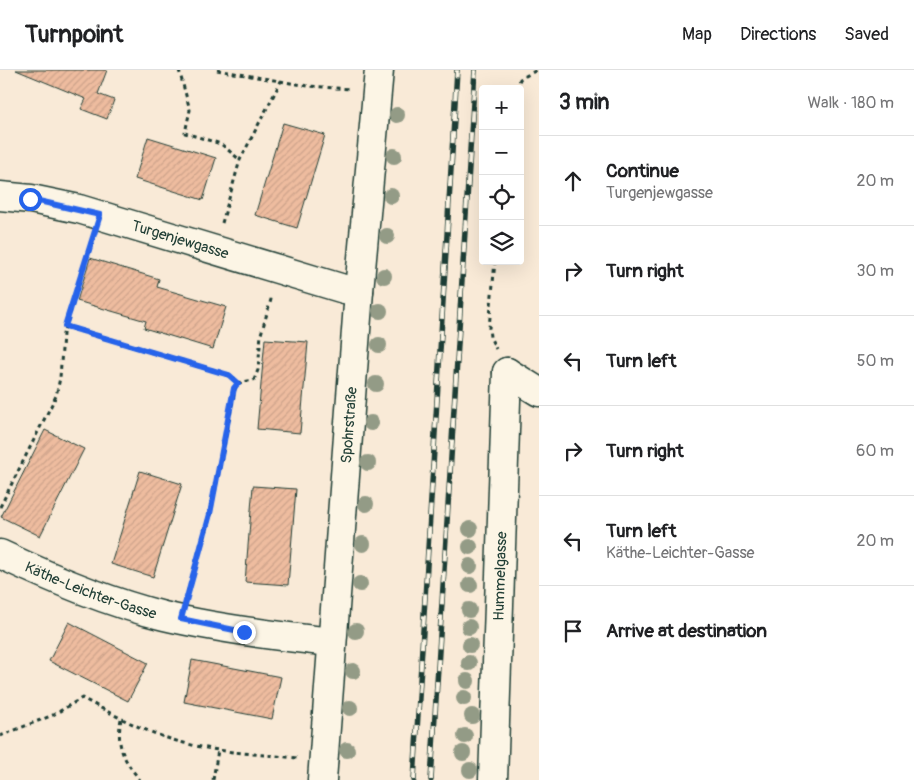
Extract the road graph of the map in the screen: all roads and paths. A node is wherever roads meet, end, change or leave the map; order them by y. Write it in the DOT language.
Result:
graph roads {
  1 [pos="178,70"];
  2 [pos="217,70"];
  3 [pos="379,70"];
  4 [pos="537,70"];
  5 [pos="281,81"];
  6 [pos="518,85"];
  7 [pos="351,89"];
  8 [pos="240,160"];
  9 [pos="0,196"];
  10 [pos="100,215"];
  11 [pos="221,229"];
  12 [pos="494,265"];
  13 [pos="279,269"];
  14 [pos="358,291"];
  15 [pos="65,326"];
  16 [pos="508,372"];
  17 [pos="238,383"];
  18 [pos="539,392"];
  19 [pos="0,507"];
  20 [pos="0,554"];
  21 [pos="181,619"];
  22 [pos="332,642"];
  23 [pos="121,719"];
  24 [pos="0,736"];
  25 [pos="218,750"];
  26 [pos="298,758"];
  27 [pos="140,780"];
  28 [pos="213,780"];
  29 [pos="322,780"];
  30 [pos="493,780"];
  1 -- 8 [label="path"];
  2 -- 5 [label="path"];
  3 -- 14 [label="street, Spohrstraße"];
  4 -- 6 [label="path"];
  5 -- 7 [label="path"];
  5 -- 8 [label="path"];
  8 -- 11 [label="path"];
  9 -- 10 [label="street, Turgenjewgasse"];
  10 -- 13 [label="street, Turgenjewgasse"];
  10 -- 15 [label="path"];
  12 -- 16 [label="path"];
  13 -- 14 [label="street, Turgenjewgasse"];
  13 -- 17 [label="path"];
  14 -- 22 [label="street, Spohrstraße"];
  15 -- 17 [label="path"];
  15 -- 19 [label="path"];
  16 -- 18 [label="street"];
  16 -- 30 [label="street, Hummelgasse"];
  17 -- 21 [label="path"];
  20 -- 21 [label="street, Käthe-Leichter-Gasse"];
  21 -- 22 [label="street, Käthe-Leichter-Gasse"];
  22 -- 29 [label="street, Spohrstraße"];
  23 -- 24 [label="path"];
  23 -- 25 [label="path"];
  23 -- 27 [label="path"];
  25 -- 26 [label="path"];
  25 -- 28 [label="path"];
}
